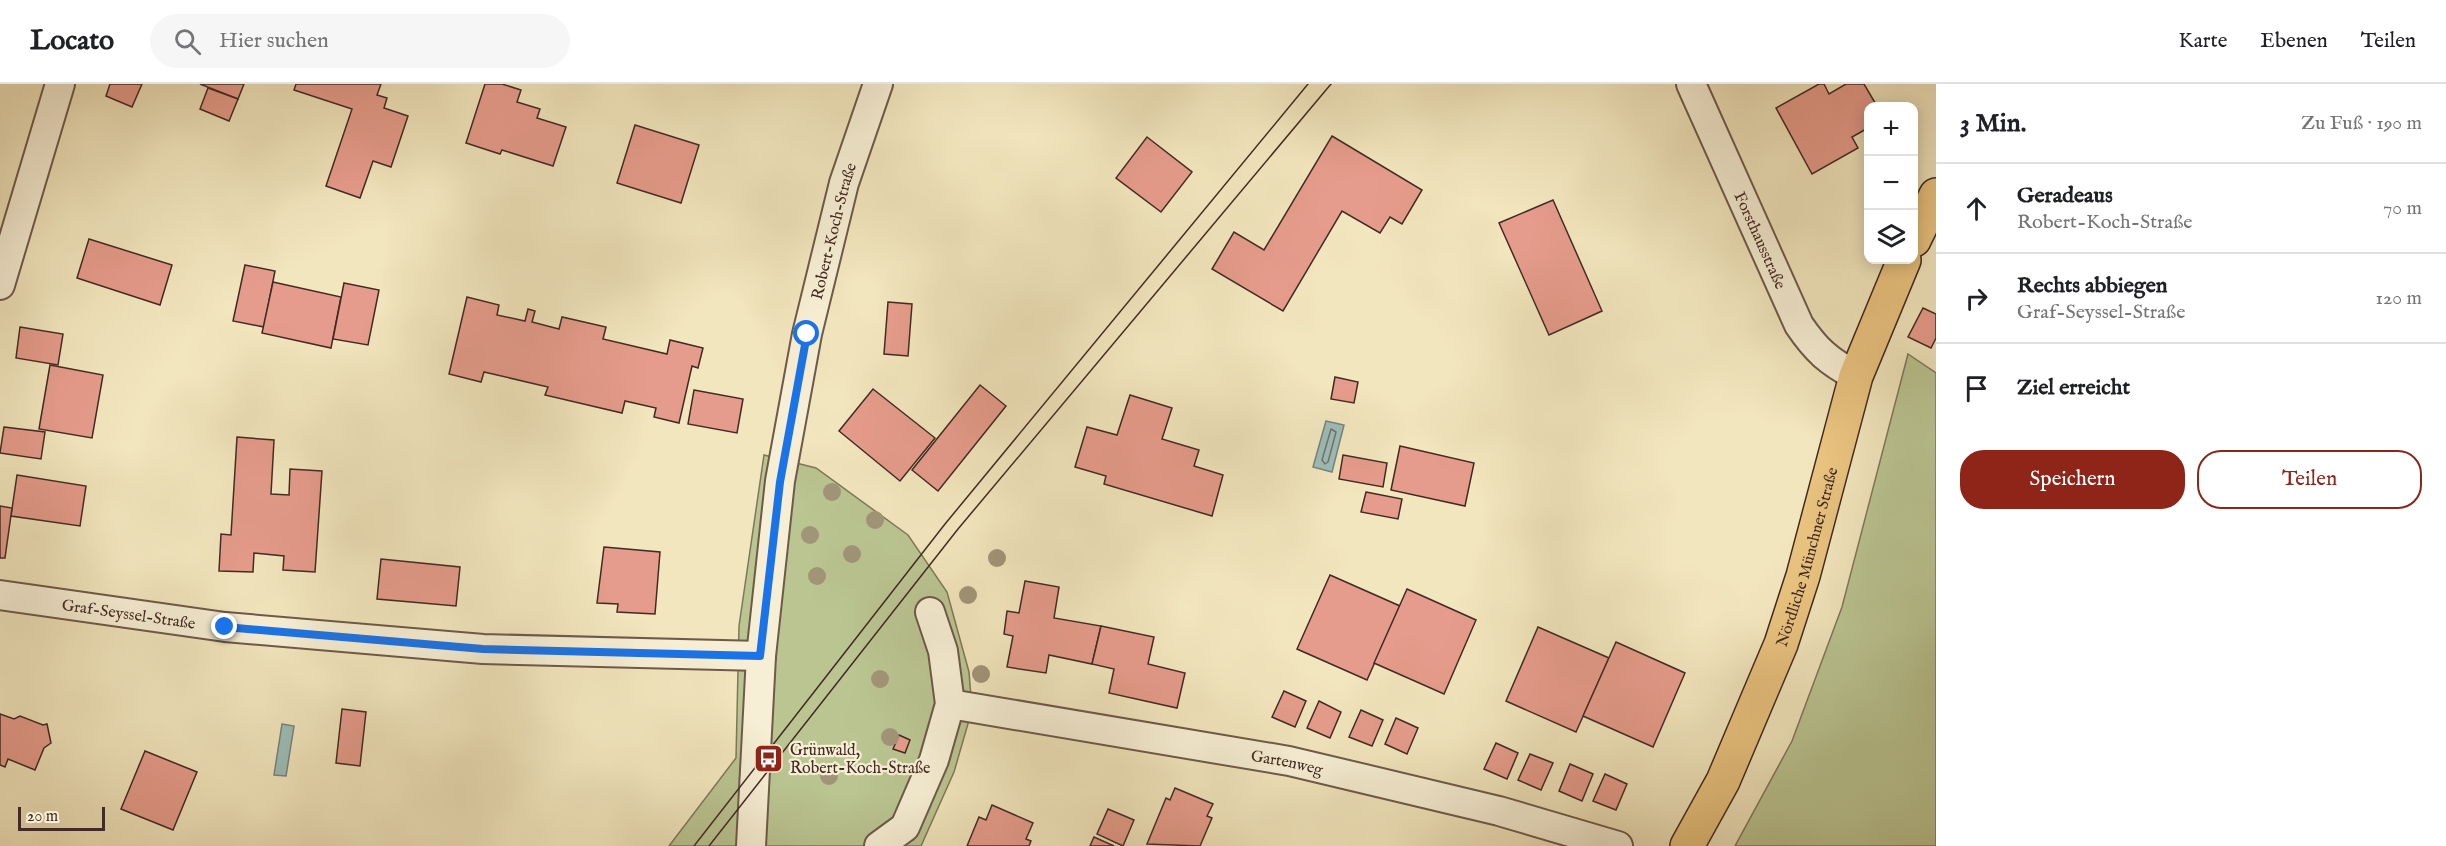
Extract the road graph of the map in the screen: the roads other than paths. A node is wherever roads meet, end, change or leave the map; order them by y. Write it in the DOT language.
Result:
graph roads {
  1 [pos="60,84"];
  2 [pos="878,84"];
  3 [pos="1691,84"];
  4 [pos="1936,195"];
  5 [pos="1918,232"];
  6 [pos="1902,264"];
  7 [pos="0,285"];
  8 [pos="1856,376"];
  9 [pos="0,595"];
  10 [pos="930,612"];
  11 [pos="760,656"];
  12 [pos="950,704"];
  13 [pos="751,846"];
  14 [pos="879,846"];
  15 [pos="1618,846"];
  16 [pos="1687,846"];
  1 -- 7 [label="street"];
  2 -- 11 [label="street, Robert-Koch-Straße"];
  3 -- 8 [label="street, Forsthausstraße"];
  4 -- 5 [label="main road"];
  6 -- 8 [label="main road, Nördliche Münchner Straße"];
  8 -- 16 [label="main road, Nördliche Münchner Straße"];
  9 -- 11 [label="street, Graf-Seyssel-Straße"];
  10 -- 12 [label="street"];
  11 -- 13 [label="street, Robert-Koch-Straße"];
  12 -- 14 [label="street"];
  12 -- 15 [label="street, Gartenweg"];
}
